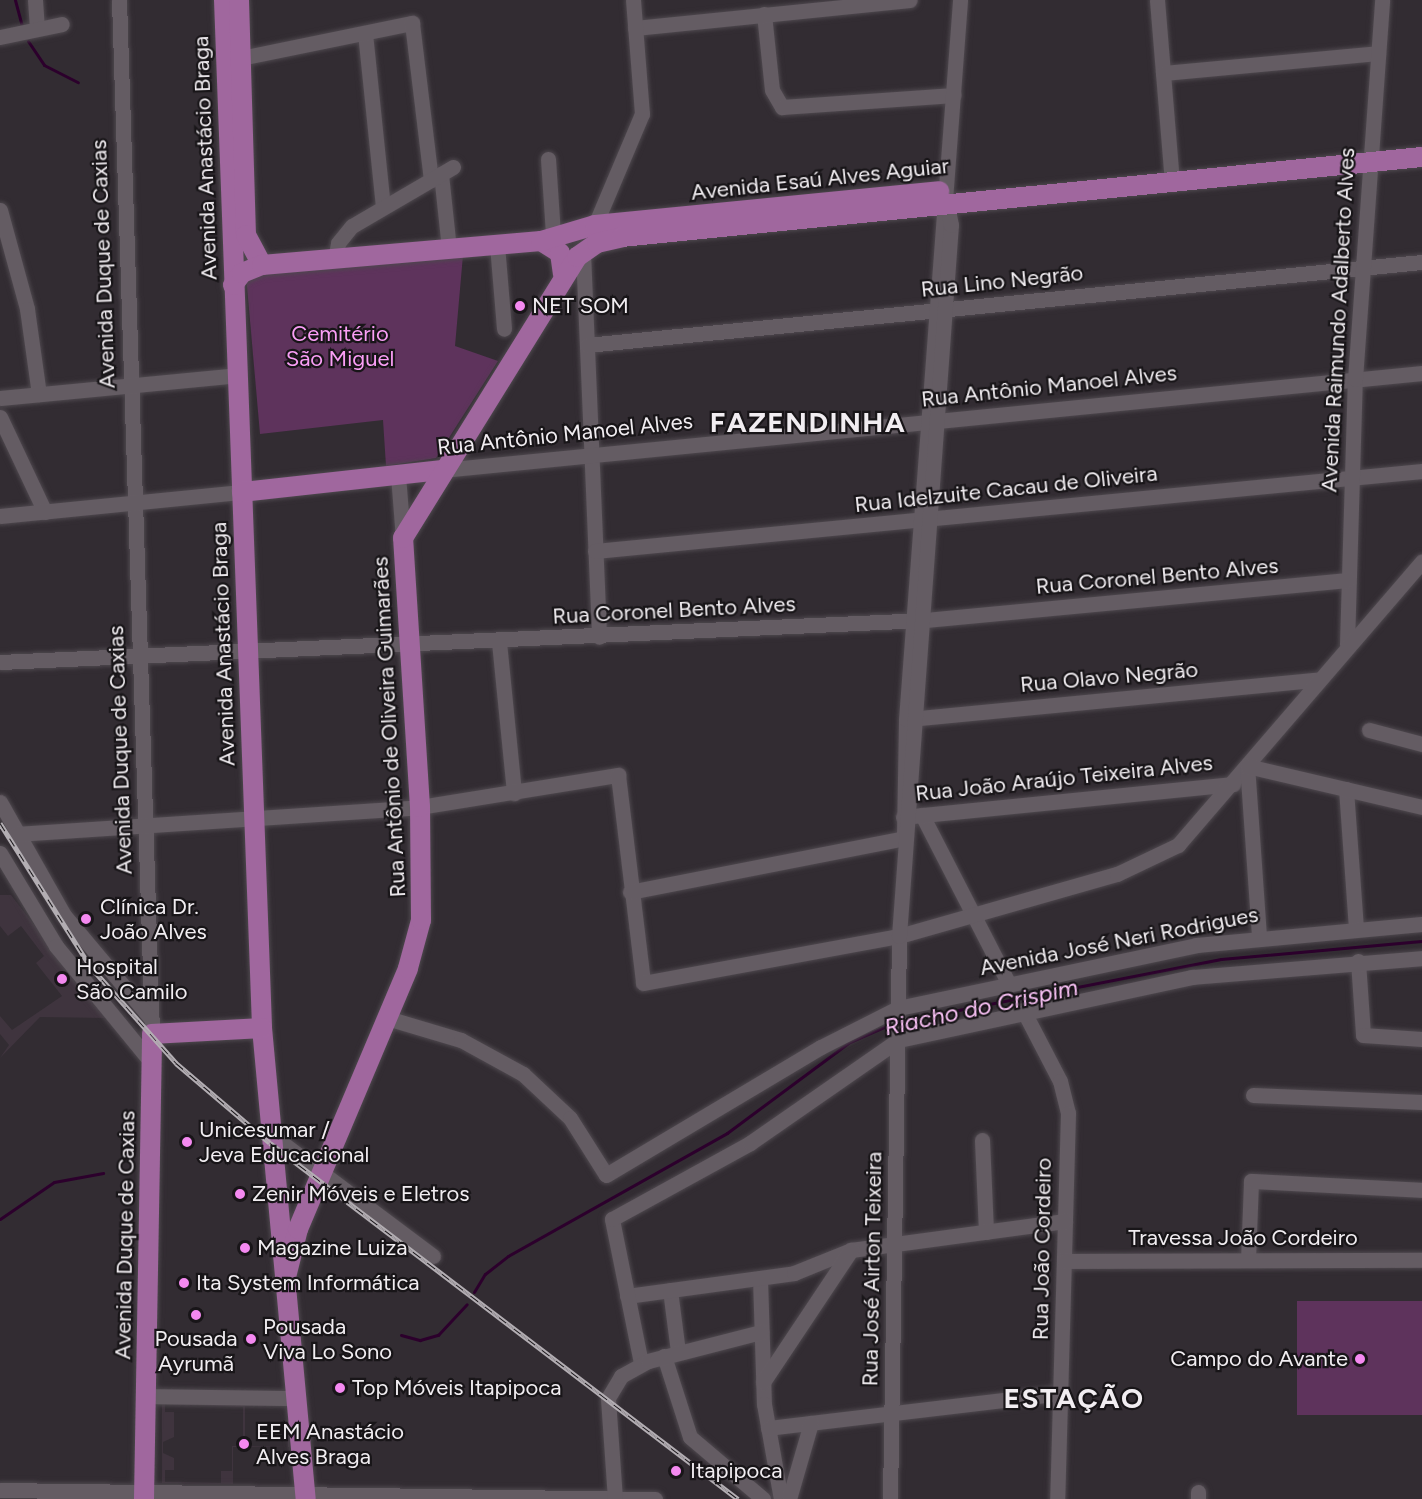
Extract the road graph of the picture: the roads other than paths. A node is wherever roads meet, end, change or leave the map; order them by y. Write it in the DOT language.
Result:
graph roads {
  1 [pos="34,0"];
  2 [pos="119,0"];
  3 [pos="224,0"];
  4 [pos="239,0"];
  5 [pos="633,0"];
  6 [pos="910,0"];
  7 [pos="960,0"];
  8 [pos="1157,0"];
  9 [pos="1382,0"];
  10 [pos="764,14"];
  11 [pos="62,24"];
  12 [pos="635,28"];
  13 [pos="37,29"];
  14 [pos="365,33"];
  15 [pos="0,37"];
  16 [pos="1378,53"];
  17 [pos="233,60"];
  18 [pos="1163,73"];
  19 [pos="954,94"];
  20 [pos="1422,143"];
  21 [pos="1370,155"];
  22 [pos="1422,157"];
  23 [pos="548,159"];
  24 [pos="442,174"];
  25 [pos="1172,175"];
  26 [pos="947,197"];
  27 [pos="383,207"];
  28 [pos="0,210"];
  29 [pos="772,215"];
  30 [pos="595,225"];
  31 [pos="547,238"];
  32 [pos="497,245"];
  33 [pos="449,249"];
  34 [pos="583,252"];
  35 [pos="335,259"];
  36 [pos="1422,262"];
  37 [pos="262,265"];
  38 [pos="1362,268"];
  39 [pos="563,274"];
  40 [pos="233,285"];
  41 [pos="940,310"];
  42 [pos="504,329"];
  43 [pos="587,345"];
  44 [pos="1422,373"];
  45 [pos="237,375"];
  46 [pos="1355,379"];
  47 [pos="131,384"];
  48 [pos="39,394"];
  49 [pos="0,398"];
  50 [pos="0,417"];
  51 [pos="932,423"];
  52 [pos="591,455"];
  53 [pos="442,470"];
  54 [pos="1422,471"];
  55 [pos="398,475"];
  56 [pos="1351,477"];
  57 [pos="242,492"];
  58 [pos="135,502"];
  59 [pos="45,512"];
  60 [pos="0,516"];
  61 [pos="926,520"];
  62 [pos="403,538"];
  63 [pos="595,551"];
  64 [pos="1422,561"];
  65 [pos="1348,580"];
  66 [pos="919,621"];
  67 [pos="599,637"];
  68 [pos="499,642"];
  69 [pos="1347,644"];
  70 [pos="409,646"];
  71 [pos="247,653"];
  72 [pos="141,657"];
  73 [pos="0,662"];
  74 [pos="1316,680"];
  75 [pos="912,719"];
  76 [pos="1369,730"];
  77 [pos="1422,744"];
  78 [pos="1247,766"];
  79 [pos="1233,784"];
  80 [pos="1346,789"];
  81 [pos="514,793"];
  82 [pos="0,802"];
  83 [pos="420,807"];
  84 [pos="1422,807"];
  85 [pos="911,816"];
  86 [pos="254,818"];
  87 [pos="146,825"];
  88 [pos="16,834"];
  89 [pos="905,838"];
  90 [pos="0,853"];
  91 [pos="630,892"];
  92 [pos="973,915"];
  93 [pos="1422,924"];
  94 [pos="1356,929"];
  95 [pos="899,936"];
  96 [pos="1259,936"];
  97 [pos="1422,958"];
  98 [pos="1358,962"];
  99 [pos="1009,984"];
  100 [pos="898,1008"];
  101 [pos="1023,1010"];
  102 [pos="387,1018"];
  103 [pos="152,1027"];
  104 [pos="262,1028"];
  105 [pos="1422,1039"];
  106 [pos="898,1040"];
  107 [pos="151,1062"];
  108 [pos="1253,1095"];
  109 [pos="1422,1102"];
  110 [pos="269,1132"];
  111 [pos="982,1140"];
  112 [pos="320,1176"];
  113 [pos="1422,1190"];
  114 [pos="1065,1221"];
  115 [pos="986,1232"];
  116 [pos="896,1245"];
  117 [pos="851,1250"];
  118 [pos="433,1256"];
  119 [pos="1248,1260"];
  120 [pos="1422,1260"];
  121 [pos="1064,1261"];
  122 [pos="759,1278"];
  123 [pos="284,1285"];
  124 [pos="670,1290"];
  125 [pos="627,1296"];
  126 [pos="761,1332"];
  127 [pos="671,1354"];
  128 [pos="640,1363"];
  129 [pos="763,1382"];
  130 [pos="1061,1394"];
  131 [pos="146,1396"];
  132 [pos="297,1398"];
  133 [pos="892,1413"];
  134 [pos="811,1423"];
  135 [pos="768,1428"];
  136 [pos="0,1490"];
  137 [pos="25,1495"];
  138 [pos="144,1496"];
  139 [pos="306,1497"];
  140 [pos="514,1497"];
  141 [pos="615,1498"];
  142 [pos="655,1499"];
  143 [pos="762,1499"];
  144 [pos="781,1499"];
  145 [pos="789,1499"];
  146 [pos="890,1499"];
  147 [pos="1057,1499"];
  1 -- 13 [label="street"];
  2 -- 47 [label="street, Avenida Duque de Caxias"];
  3 -- 17 [label="main road, Avenida Anastácio Braga"];
  4 -- 17 [label="main road, Avenida Anastácio Braga"];
  5 -- 12 [label="street"];
  6 -- 10 [label="street"];
  7 -- 19 [label="street"];
  8 -- 18 [label="street"];
  9 -- 16 [label="street, Avenida Raimundo Adalberto Alves"];
  10 -- 12 [label="street"];
  10 -- 19 [label="street"];
  11 -- 13 [label="street"];
  12 -- 30 [label="street"];
  13 -- 15 [label="street"];
  14 -- 17 [label="street"];
  14 -- 24 [label="street"];
  14 -- 27 [label="street"];
  16 -- 18 [label="street"];
  16 -- 21 [label="street, Avenida Raimundo Adalberto Alves"];
  17 -- 37 [label="main road, Avenida Anastácio Braga"];
  17 -- 40 [label="main road, Avenida Anastácio Braga"];
  18 -- 25 [label="street"];
  19 -- 26 [label="street"];
  20 -- 21 [label="main road, Avenida Esaú Alves Aguiar"];
  21 -- 22 [label="main road, Avenida Esaú Alves Aguiar"];
  21 -- 25 [label="main road, Avenida Esaú Alves Aguiar"];
  21 -- 38 [label="street, Avenida Raimundo Adalberto Alves"];
  23 -- 31 [label="street"];
  24 -- 27 [label="street"];
  24 -- 33 [label="street"];
  25 -- 26 [label="main road, Avenida Esaú Alves Aguiar"];
  26 -- 29 [label="main road, Avenida Esaú Alves Aguiar"];
  26 -- 41 [label="street"];
  27 -- 35 [label="street"];
  28 -- 48 [label="street"];
  29 -- 30 [label="main road, Avenida Esaú Alves Aguiar"];
  29 -- 34 [label="main road, Avenida Esaú Alves Aguiar"];
  30 -- 31 [label="main road, Avenida Esaú Alves Aguiar"];
  30 -- 34 [label="main road"];
  31 -- 32 [label="main road, Avenida Esaú Alves Aguiar"];
  31 -- 39 [label="main road"];
  32 -- 33 [label="main road, Avenida Esaú Alves Aguiar"];
  32 -- 42 [label="street"];
  33 -- 35 [label="main road, Avenida Esaú Alves Aguiar"];
  34 -- 39 [label="main road, Avenida Esaú Alves Aguiar"];
  34 -- 43 [label="street"];
  35 -- 37 [label="main road, Avenida Esaú Alves Aguiar"];
  36 -- 38 [label="street, Rua Lino Negrão"];
  37 -- 40 [label="main road, Avenida Esaú Alves Aguiar"];
  38 -- 41 [label="street, Rua Lino Negrão"];
  38 -- 46 [label="street, Avenida Raimundo Adalberto Alves"];
  39 -- 53 [label="main road, Rua Antônio de Oliveira Guimarães"];
  40 -- 45 [label="main road, Avenida Anastácio Braga"];
  41 -- 43 [label="street, Rua Lino Negrão"];
  41 -- 51 [label="street"];
  43 -- 52 [label="street"];
  44 -- 46 [label="street, Rua Antônio Manoel Alves"];
  45 -- 47 [label="street"];
  45 -- 57 [label="main road, Avenida Anastácio Braga"];
  46 -- 51 [label="street, Rua Antônio Manoel Alves"];
  46 -- 56 [label="street, Avenida Raimundo Adalberto Alves"];
  47 -- 48 [label="street"];
  47 -- 58 [label="street, Avenida Duque de Caxias"];
  48 -- 49 [label="street"];
  50 -- 59 [label="street"];
  51 -- 52 [label="street, Rua Antônio Manoel Alves"];
  51 -- 61 [label="street"];
  52 -- 53 [label="street, Rua Antônio Manoel Alves"];
  52 -- 63 [label="street"];
  53 -- 55 [label="main road, Rua Antônio Manoel Alves"];
  53 -- 62 [label="main road, Rua Antônio de Oliveira Guimarães"];
  54 -- 56 [label="street, Rua Idelzuite Cacau de Oliveira"];
  55 -- 57 [label="main road, Rua Antônio Manoel Alves"];
  55 -- 62 [label="street, Rua Antônio de Oliveira Guimarães"];
  56 -- 61 [label="street, Rua Idelzuite Cacau de Oliveira"];
  56 -- 65 [label="street, Avenida Raimundo Adalberto Alves"];
  57 -- 58 [label="street, Rua Antônio Manoel Alves"];
  57 -- 71 [label="main road, Avenida Anastácio Braga"];
  58 -- 59 [label="street, Rua Antônio Manoel Alves"];
  58 -- 72 [label="street, Avenida Duque de Caxias"];
  59 -- 60 [label="street, Rua Antônio Manoel Alves"];
  61 -- 63 [label="street, Rua Idelzuite Cacau de Oliveira"];
  61 -- 66 [label="street"];
  62 -- 70 [label="main road, Rua Antônio de Oliveira Guimarães"];
  63 -- 67 [label="street"];
  64 -- 69 [label="street"];
  65 -- 66 [label="street, Rua Coronel Bento Alves"];
  65 -- 69 [label="street, Avenida Raimundo Adalberto Alves"];
  66 -- 67 [label="street, Rua Coronel Bento Alves"];
  66 -- 75 [label="street"];
  67 -- 68 [label="street, Rua Coronel Bento Alves"];
  68 -- 70 [label="street, Rua Coronel Bento Alves"];
  68 -- 81 [label="street"];
  69 -- 74 [label="street"];
  70 -- 71 [label="street, Rua Coronel Bento Alves"];
  70 -- 83 [label="main road, Rua Antônio de Oliveira Guimarães"];
  71 -- 72 [label="street, Rua Coronel Bento Alves"];
  71 -- 86 [label="main road, Avenida Anastácio Braga"];
  72 -- 73 [label="street, Rua Coronel Bento Alves"];
  72 -- 87 [label="street, Avenida Duque de Caxias"];
  74 -- 75 [label="street, Rua Olavo Negrão"];
  74 -- 78 [label="street"];
  75 -- 85 [label="street"];
  76 -- 77 [label="street"];
  78 -- 79 [label="street"];
  78 -- 80 [label="street"];
  78 -- 96 [label="street"];
  79 -- 85 [label="street, Rua João Araújo Teixeira Alves"];
  79 -- 92 [label="street"];
  80 -- 84 [label="street"];
  80 -- 94 [label="street"];
  81 -- 83 [label="street"];
  81 -- 91 [label="street"];
  82 -- 88 [label="street"];
  83 -- 86 [label="street"];
  83 -- 102 [label="main road, Rua Antônio de Oliveira Guimarães"];
  85 -- 89 [label="street, Rua José Airton Teixeira"];
  85 -- 92 [label="street"];
  86 -- 87 [label="street"];
  86 -- 104 [label="main road, Avenida Anastácio Braga"];
  87 -- 88 [label="street"];
  87 -- 103 [label="street, Avenida Duque de Caxias"];
  88 -- 103 [label="street"];
  89 -- 91 [label="street, Rua João Araújo Teixeira Alves"];
  89 -- 95 [label="street, Rua José Airton Teixeira"];
  90 -- 107 [label="street"];
  91 -- 95 [label="street"];
  92 -- 95 [label="street"];
  92 -- 99 [label="street"];
  93 -- 94 [label="street, Avenida José Neri Rodrigues"];
  94 -- 96 [label="street, Avenida José Neri Rodrigues"];
  95 -- 100 [label="street, Rua José Airton Teixeira"];
  96 -- 99 [label="street, Avenida José Neri Rodrigues"];
  97 -- 98 [label="street"];
  98 -- 101 [label="street"];
  98 -- 105 [label="street"];
  99 -- 100 [label="street, Avenida José Neri Rodrigues"];
  100 -- 102 [label="street, Avenida José Neri Rodrigues"];
  100 -- 106 [label="street, Rua José Airton Teixeira"];
  101 -- 106 [label="street"];
  101 -- 114 [label="street, Rua João Cordeiro"];
  102 -- 112 [label="main road, Rua Antônio de Oliveira Guimarães"];
  103 -- 104 [label="main road"];
  103 -- 107 [label="main road, Avenida Duque de Caxias"];
  104 -- 110 [label="main road, Avenida Anastácio Braga"];
  106 -- 116 [label="street, Rua José Airton Teixeira"];
  106 -- 125 [label="street"];
  107 -- 131 [label="main road, Avenida Duque de Caxias"];
  108 -- 109 [label="street"];
  110 -- 112 [label="street"];
  110 -- 123 [label="main road, Avenida Anastácio Braga"];
  111 -- 115 [label="street"];
  112 -- 118 [label="street"];
  112 -- 123 [label="main road, Avenida Anastácio Braga"];
  113 -- 119 [label="street"];
  114 -- 115 [label="street"];
  114 -- 121 [label="street, Rua João Cordeiro"];
  115 -- 116 [label="street"];
  116 -- 117 [label="street"];
  116 -- 133 [label="street, Rua José Airton Teixeira"];
  117 -- 122 [label="street"];
  117 -- 129 [label="street"];
  119 -- 120 [label="street, Travessa João Cordeiro"];
  119 -- 121 [label="street, Travessa João Cordeiro"];
  121 -- 130 [label="street, Rua João Cordeiro"];
  122 -- 124 [label="street"];
  122 -- 126 [label="street"];
  123 -- 132 [label="main road, Avenida Anastácio Braga"];
  124 -- 125 [label="street"];
  124 -- 127 [label="street"];
  125 -- 128 [label="street"];
  126 -- 127 [label="street"];
  126 -- 129 [label="street"];
  127 -- 128 [label="street"];
  127 -- 143 [label="street"];
  128 -- 141 [label="street"];
  129 -- 135 [label="street"];
  130 -- 133 [label="street"];
  130 -- 147 [label="street, Rua João Cordeiro"];
  131 -- 132 [label="street"];
  131 -- 138 [label="main road, Avenida Duque de Caxias"];
  132 -- 139 [label="main road, Avenida Anastácio Braga"];
  133 -- 134 [label="street"];
  133 -- 146 [label="street, Rua José Airton Teixeira"];
  134 -- 135 [label="street"];
  134 -- 145 [label="street"];
  135 -- 144 [label="street"];
  136 -- 137 [label="street"];
  137 -- 138 [label="street"];
  138 -- 139 [label="street"];
  139 -- 140 [label="street"];
  140 -- 141 [label="street"];
  141 -- 142 [label="street"];
}
